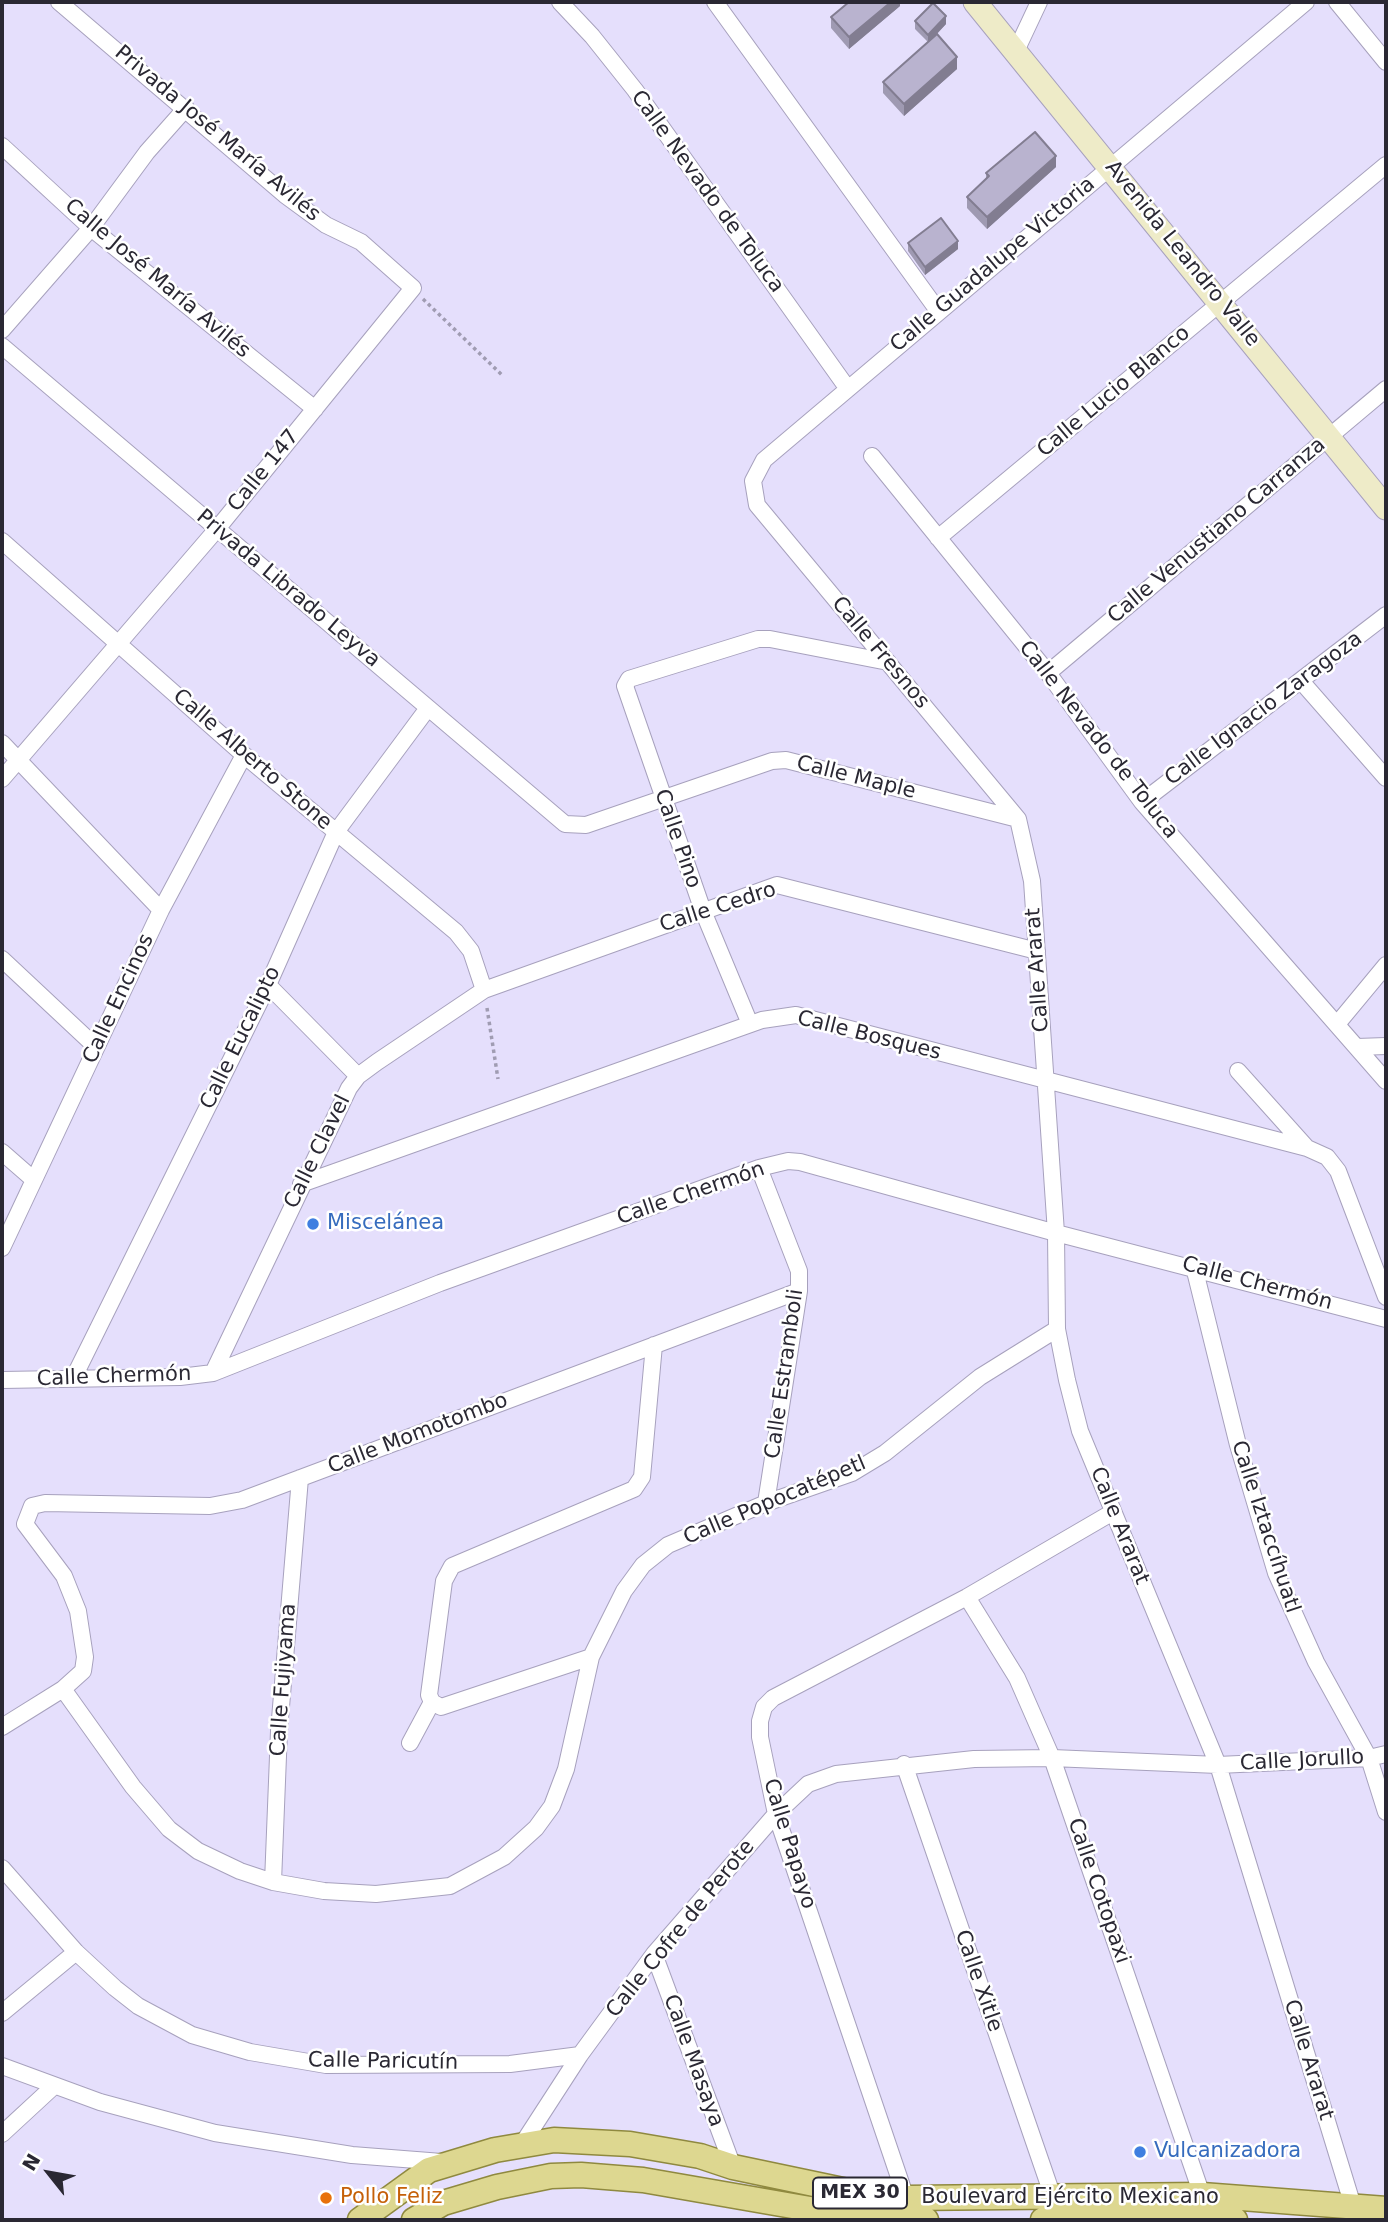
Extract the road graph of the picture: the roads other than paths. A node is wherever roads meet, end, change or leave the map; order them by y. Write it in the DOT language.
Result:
graph roads {
  1 [pos="59,2"];
  2 [pos="560,2"];
  3 [pos="715,2"];
  4 [pos="975,2"];
  5 [pos="1039,2"];
  6 [pos="1306,2"];
  7 [pos="1337,2"];
  8 [pos="1016,51"];
  9 [pos="1386,62"];
  10 [pos="186,108"];
  11 [pos="2,146"];
  12 [pos="1110,165"];
  13 [pos="1386,165"];
  14 [pos="91,228"];
  15 [pos="413,288"];
  16 [pos="1220,304"];
  17 [pos="939,312"];
  18 [pos="2,330"];
  19 [pos="2,346"];
  20 [pos="848,389"];
  21 [pos="1386,389"];
  22 [pos="315,409"];
  23 [pos="1329,437"];
  24 [pos="872,456"];
  25 [pos="753,481"];
  26 [pos="1386,508"];
  27 [pos="217,529"];
  28 [pos="938,538"];
  29 [pos="2,541"];
  30 [pos="1386,615"];
  31 [pos="118,645"];
  32 [pos="888,662"];
  33 [pos="1048,673"];
  34 [pos="1301,681"];
  35 [pos="428,708"];
  36 [pos="2,743"];
  37 [pos="244,755"];
  38 [pos="19,758"];
  39 [pos="1386,778"];
  40 [pos="2,779"];
  41 [pos="663,798"];
  42 [pos="1142,802"];
  43 [pos="1018,819"];
  44 [pos="576,827"];
  45 [pos="336,832"];
  46 [pos="161,910"];
  47 [pos="703,911"];
  48 [pos="1037,951"];
  49 [pos="2,958"];
  50 [pos="1386,965"];
  51 [pos="268,985"];
  52 [pos="484,990"];
  53 [pos="1338,1023"];
  54 [pos="750,1024"];
  55 [pos="1386,1046"];
  56 [pos="96,1047"];
  57 [pos="1357,1047"];
  58 [pos="1238,1071"];
  59 [pos="358,1076"];
  60 [pos="1386,1081"];
  61 [pos="1046,1082"];
  62 [pos="1307,1147"];
  63 [pos="2,1152"];
  64 [pos="758,1168"];
  65 [pos="34,1180"];
  66 [pos="301,1184"];
  67 [pos="1056,1233"];
  68 [pos="2,1248"];
  69 [pos="1194,1268"];
  70 [pos="799,1291"];
  71 [pos="1386,1297"];
  72 [pos="1386,1319"];
  73 [pos="1057,1329"];
  74 [pos="654,1345"];
  75 [pos="213,1373"];
  76 [pos="73,1379"];
  77 [pos="2,1380"];
  78 [pos="300,1478"];
  79 [pos="766,1503"];
  80 [pos="1113,1512"];
  81 [pos="967,1597"];
  82 [pos="591,1657"];
  83 [pos="63,1689"];
  84 [pos="432,1702"];
  85 [pos="2,1727"];
  86 [pos="410,1743"];
  87 [pos="1386,1754"];
  88 [pos="1052,1758"];
  89 [pos="1369,1758"];
  90 [pos="904,1765"];
  91 [pos="1218,1765"];
  92 [pos="1386,1812"];
  93 [pos="776,1814"];
  94 [pos="2,1868"];
  95 [pos="273,1882"];
  96 [pos="76,1952"];
  97 [pos="654,1954"];
  98 [pos="2,2013"];
  99 [pos="580,2056"];
  100 [pos="2,2066"];
  101 [pos="54,2086"];
  102 [pos="2,2134"];
  103 [pos="521,2146"];
  104 [pos="451,2162"];
  105 [pos="733,2167"];
  106 [pos="1053,2197"];
  107 [pos="906,2198"];
  108 [pos="1353,2206"];
  109 [pos="1386,2209"];
  110 [pos="1202,2211"];
  111 [pos="830,2216"];
  112 [pos="360,2220"];
  113 [pos="414,2220"];
  114 [pos="926,2220"];
  115 [pos="1043,2220"];
  116 [pos="1235,2220"];
  1 -- 10 [label="street, Privada José María Avilés"];
  2 -- 20 [label="street, Calle Nevado de Toluca"];
  3 -- 17 [label="street"];
  4 -- 8 [label="street, Avenida Leandro Valle"];
  5 -- 8 [label="street"];
  6 -- 12 [label="street, Calle Guadalupe Victoria"];
  7 -- 9 [label="street"];
  8 -- 12 [label="street, Avenida Leandro Valle"];
  10 -- 14 [label="street"];
  10 -- 15 [label="street, Privada José María Avilés"];
  11 -- 14 [label="street, Calle José María Avilés"];
  12 -- 16 [label="street, Avenida Leandro Valle"];
  12 -- 17 [label="street, Calle Guadalupe Victoria"];
  13 -- 16 [label="street, Calle Lucio Blanco"];
  14 -- 18 [label="street"];
  14 -- 22 [label="street, Calle José María Avilés"];
  15 -- 22 [label="street, Calle 147"];
  16 -- 23 [label="street, Avenida Leandro Valle"];
  16 -- 28 [label="street, Calle Lucio Blanco"];
  17 -- 20 [label="street, Calle Guadalupe Victoria"];
  19 -- 27 [label="street, Privada Librado Leyva"];
  20 -- 25 [label="street, Calle Guadalupe Victoria"];
  21 -- 23 [label="street, Calle Venustiano Carranza"];
  22 -- 27 [label="street, Calle 147"];
  23 -- 26 [label="street, Avenida Leandro Valle"];
  23 -- 33 [label="street, Calle Venustiano Carranza"];
  24 -- 28 [label="street, Calle Nevado de Toluca"];
  25 -- 32 [label="street, Calle Fresnos"];
  27 -- 31 [label="street, Calle 147"];
  27 -- 35 [label="street, Privada Librado Leyva"];
  28 -- 33 [label="street, Calle Nevado de Toluca"];
  29 -- 31 [label="street, Calle Alberto Stone"];
  30 -- 34 [label="street, Calle Ignacio Zaragoza"];
  31 -- 37 [label="street, Calle Alberto Stone"];
  31 -- 38 [label="street, Calle 147"];
  32 -- 41 [label="street, Calle Pino"];
  32 -- 43 [label="street, Calle Fresnos"];
  33 -- 42 [label="street, Calle Nevado de Toluca"];
  34 -- 39 [label="street"];
  34 -- 42 [label="street, Calle Ignacio Zaragoza"];
  35 -- 44 [label="street, Privada Librado Leyva"];
  35 -- 45 [label="street, Calle Eucalipto"];
  36 -- 38 [label="street"];
  37 -- 45 [label="street, Calle Alberto Stone"];
  37 -- 46 [label="street, Calle Encinos"];
  38 -- 40 [label="street, Calle 147"];
  38 -- 46 [label="street"];
  41 -- 43 [label="street, Calle Maple"];
  41 -- 44 [label="street, Calle Maple"];
  41 -- 47 [label="street, Calle Pino"];
  42 -- 53 [label="street, Calle Nevado de Toluca"];
  43 -- 48 [label="street, Calle Ararat"];
  45 -- 51 [label="street, Calle Eucalipto"];
  45 -- 52 [label="street, Calle Alberto Stone"];
  46 -- 56 [label="street, Calle Encinos"];
  47 -- 48 [label="street, Calle Cedro"];
  47 -- 52 [label="street, Calle Cedro"];
  47 -- 54 [label="street, Calle Pino"];
  48 -- 61 [label="street, Calle Ararat"];
  49 -- 56 [label="street"];
  50 -- 53 [label="street"];
  51 -- 59 [label="street"];
  51 -- 76 [label="street, Calle Eucalipto"];
  52 -- 59 [label="street, Calle Clavel"];
  53 -- 57 [label="street, Calle Nevado de Toluca"];
  54 -- 61 [label="street, Calle Bosques"];
  54 -- 66 [label="street, Calle Bosques"];
  55 -- 57 [label="street"];
  56 -- 65 [label="street, Calle Encinos"];
  57 -- 60 [label="street, Calle Nevado de Toluca"];
  58 -- 62 [label="street"];
  59 -- 66 [label="street, Calle Clavel"];
  61 -- 62 [label="street, Calle Bosques"];
  61 -- 67 [label="street, Calle Ararat"];
  62 -- 71 [label="street, Calle Bosques"];
  63 -- 65 [label="street"];
  64 -- 67 [label="street, Calle Chermón"];
  64 -- 70 [label="street, Calle Estramboli"];
  64 -- 75 [label="street, Calle Chermón"];
  65 -- 68 [label="street, Calle Encinos"];
  66 -- 75 [label="street, Calle Clavel"];
  67 -- 69 [label="street, Calle Chermón"];
  67 -- 73 [label="street, Calle Ararat"];
  69 -- 72 [label="street, Calle Chermón"];
  69 -- 89 [label="street, Calle Iztaccíhuatl"];
  70 -- 74 [label="street, Calle Momotombo"];
  70 -- 79 [label="street, Calle Estramboli"];
  73 -- 79 [label="street, Calle Popocatépetl"];
  73 -- 80 [label="street, Calle Ararat"];
  74 -- 78 [label="street, Calle Momotombo"];
  74 -- 84 [label="street"];
  75 -- 76 [label="street, Calle Chermón"];
  76 -- 77 [label="street, Calle Chermón"];
  78 -- 83 [label="street, Calle Momotombo"];
  78 -- 95 [label="street, Calle Fujiyama"];
  79 -- 82 [label="street, Calle Popocatépetl"];
  80 -- 81 [label="street, Calle Papayo"];
  80 -- 91 [label="street, Calle Ararat"];
  81 -- 88 [label="street, Calle Cotopaxi"];
  81 -- 93 [label="street, Calle Papayo"];
  82 -- 84 [label="street"];
  82 -- 95 [label="street, Calle Popocatépetl"];
  83 -- 85 [label="street"];
  83 -- 95 [label="street, Calle Popocatépetl"];
  84 -- 86 [label="street"];
  87 -- 89 [label="street, Calle Jorullo"];
  88 -- 90 [label="street, Calle Cofre de Perote"];
  88 -- 91 [label="street, Calle Cofre de Perote"];
  88 -- 110 [label="street, Calle Cotopaxi"];
  89 -- 91 [label="street, Calle Jorullo"];
  89 -- 92 [label="street, Calle Iztaccíhuatl"];
  90 -- 93 [label="street, Calle Cofre de Perote"];
  90 -- 106 [label="street, Calle Xitle"];
  91 -- 108 [label="street, Calle Ararat"];
  93 -- 97 [label="street, Calle Cofre de Perote"];
  93 -- 107 [label="street, Calle Papayo"];
  94 -- 96 [label="street, Calle Paricutín"];
  96 -- 98 [label="street"];
  96 -- 99 [label="street, Calle Paricutín"];
  97 -- 99 [label="street, Calle Cofre de Perote"];
  97 -- 105 [label="street, Calle Masaya"];
  99 -- 103 [label="street, Calle Cofre de Perote"];
  100 -- 101 [label="street"];
  101 -- 102 [label="street"];
  101 -- 104 [label="street"];
  103 -- 104 [label="main road, Boulevard Ejército Mexicano / MEX 30"];
  103 -- 105 [label="main road, Boulevard Ejército Mexicano / MEX 30"];
  104 -- 112 [label="main road, Boulevard Ejército Mexicano / MEX 30"];
  105 -- 107 [label="main road, Boulevard Ejército Mexicano / MEX 30"];
  106 -- 107 [label="main road, Boulevard Ejército Mexicano / MEX 30"];
  106 -- 110 [label="main road, Boulevard Ejército Mexicano / MEX 30"];
  108 -- 109 [label="main road, Boulevard Ejército Mexicano / MEX 30"];
  108 -- 110 [label="main road, Boulevard Ejército Mexicano / MEX 30"];
  110 -- 115 [label="main road, Boulevard Ejército Mexicano / MEX 30"];
  110 -- 116 [label="main road, Boulevard Ejército Mexicano / MEX 30"];
  111 -- 113 [label="main road, Boulevard Ejército Mexicano / MEX 30"];
  111 -- 114 [label="main road, Boulevard Ejército Mexicano / MEX 30"];
}
